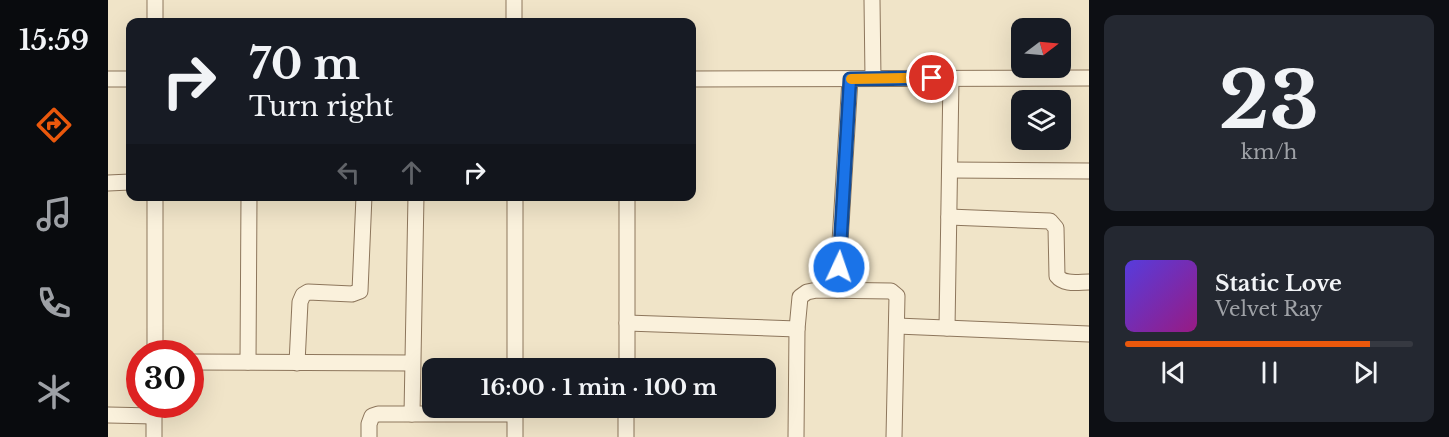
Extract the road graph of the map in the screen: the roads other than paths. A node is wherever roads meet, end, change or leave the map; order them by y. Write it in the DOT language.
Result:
graph roads {
  1 [pos="155,0"];
  2 [pos="514,0"];
  3 [pos="872,0"];
  4 [pos="155,18"];
  5 [pos="514,18"];
  6 [pos="696,78"];
  7 [pos="873,78"];
  8 [pos="951,78"];
  9 [pos="1089,78"];
  10 [pos="108,79"];
  11 [pos="126,79"];
  12 [pos="850,79"];
  13 [pos="950,170"];
  14 [pos="1089,171"];
  15 [pos="126,182"];
  16 [pos="108,183"];
  17 [pos="155,201"];
  18 [pos="249,201"];
  19 [pos="364,201"];
  20 [pos="416,201"];
  21 [pos="515,201"];
  22 [pos="627,201"];
  23 [pos="949,217"];
  24 [pos="1089,282"];
  25 [pos="837,290"];
  26 [pos="627,323"];
  27 [pos="897,326"];
  28 [pos="947,328"];
  29 [pos="797,329"];
  30 [pos="1089,334"];
  31 [pos="154,340"];
  32 [pos="514,358"];
  33 [pos="627,358"];
  34 [pos="204,362"];
  35 [pos="248,362"];
  36 [pos="297,363"];
  37 [pos="412,363"];
  38 [pos="126,413"];
  39 [pos="412,414"];
  40 [pos="422,414"];
  41 [pos="108,415"];
  42 [pos="154,418"];
  43 [pos="514,418"];
  44 [pos="626,418"];
  45 [pos="154,437"];
  46 [pos="369,437"];
  47 [pos="515,437"];
  48 [pos="626,437"];
  49 [pos="796,437"];
  50 [pos="894,437"];
  1 -- 4 [label="street"];
  2 -- 5 [label="street"];
  3 -- 7 [label="street"];
  6 -- 12 [label="street"];
  7 -- 8 [label="street"];
  7 -- 12 [label="street"];
  8 -- 9 [label="street"];
  8 -- 13 [label="street"];
  10 -- 11 [label="street"];
  12 -- 25 [label="street"];
  13 -- 14 [label="street"];
  13 -- 23 [label="street"];
  15 -- 16 [label="street"];
  17 -- 31 [label="street"];
  18 -- 35 [label="street"];
  19 -- 36 [label="street"];
  20 -- 37 [label="street"];
  21 -- 32 [label="street"];
  22 -- 26 [label="street"];
  23 -- 24 [label="street"];
  23 -- 28 [label="street"];
  25 -- 27 [label="street"];
  25 -- 29 [label="street"];
  26 -- 29 [label="street"];
  26 -- 33 [label="street"];
  27 -- 28 [label="street"];
  27 -- 50 [label="street"];
  28 -- 30 [label="street"];
  29 -- 49 [label="street"];
  34 -- 35 [label="street"];
  35 -- 36 [label="street"];
  36 -- 37 [label="street"];
  37 -- 39 [label="street"];
  38 -- 41 [label="street"];
  39 -- 40 [label="street"];
  39 -- 46 [label="street"];
  42 -- 45 [label="street"];
  43 -- 47 [label="street"];
  44 -- 48 [label="street"];
}
